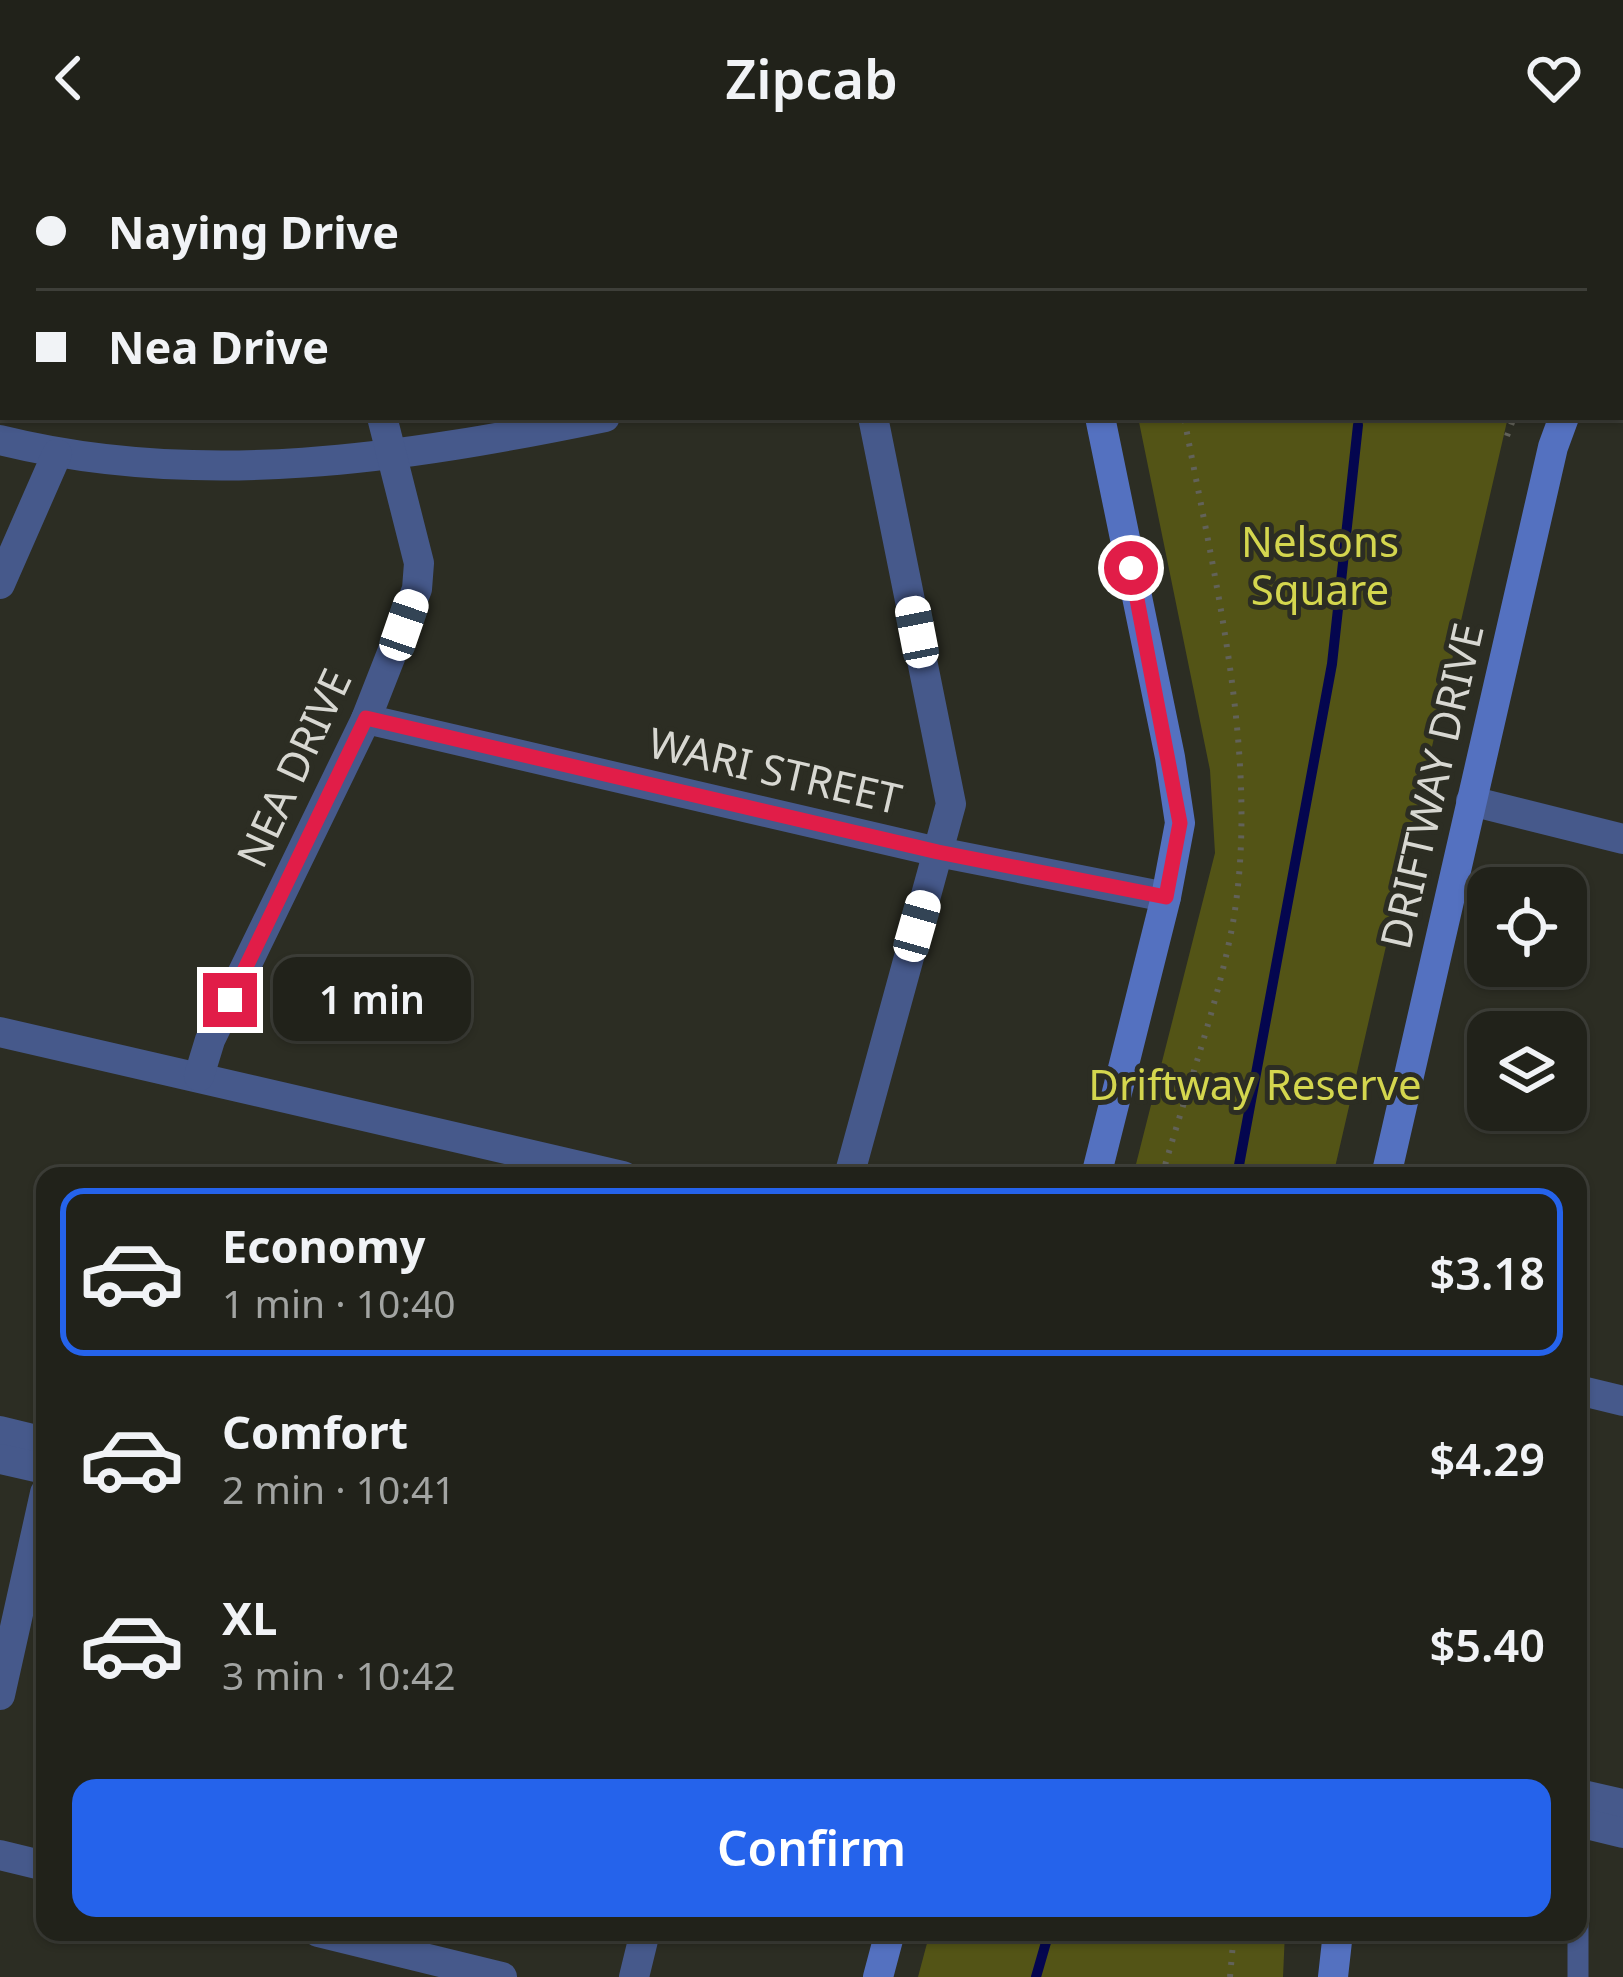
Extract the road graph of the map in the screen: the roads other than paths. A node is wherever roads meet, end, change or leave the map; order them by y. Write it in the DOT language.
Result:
graph roads {
  1 [pos="383,420"];
  2 [pos="590,420"];
  3 [pos="874,420"];
  4 [pos="1101,420"];
  5 [pos="1563,420"];
  6 [pos="0,440"];
  7 [pos="57,454"];
  8 [pos="390,458"];
  9 [pos="0,584"];
  10 [pos="366,718"];
  11 [pos="1471,801"];
  12 [pos="1623,839"];
  13 [pos="938,852"];
  14 [pos="1166,897"];
  15 [pos="0,1032"];
  16 [pos="199,1076"];
  17 [pos="585,1167"];
  18 [pos="851,1167"];
  19 [pos="1098,1167"];
  20 [pos="1388,1167"];
  21 [pos="1587,1392"];
  22 [pos="1623,1401"];
  23 [pos="0,1431"];
  24 [pos="36,1440"];
  25 [pos="0,1459"];
  26 [pos="36,1467"];
  27 [pos="36,1533"];
  28 [pos="0,1695"];
  29 [pos="1587,1796"];
  30 [pos="1623,1804"];
  31 [pos="1587,1824"];
  32 [pos="1623,1833"];
  33 [pos="0,1855"];
  34 [pos="36,1864"];
  35 [pos="355,1941"];
  36 [pos="643,1941"];
  37 [pos="888,1941"];
  38 [pos="1337,1941"];
  39 [pos="1578,1941"];
  40 [pos="502,1977"];
  41 [pos="634,1977"];
  42 [pos="878,1977"];
  43 [pos="1333,1977"];
  44 [pos="1578,1977"];
  1 -- 8 [label="street, NEA DRIVE"];
  2 -- 8 [label="street"];
  3 -- 13 [label="street"];
  4 -- 14 [label="street"];
  5 -- 11 [label="street, DRIFTWAY DRIVE"];
  6 -- 7 [label="street"];
  7 -- 8 [label="street"];
  7 -- 9 [label="street"];
  8 -- 10 [label="street, NEA DRIVE"];
  10 -- 13 [label="street, WARI STREET"];
  10 -- 16 [label="street, NEA DRIVE"];
  11 -- 12 [label="street"];
  11 -- 20 [label="street, DRIFTWAY DRIVE"];
  13 -- 14 [label="street, WARI STREET"];
  13 -- 18 [label="street"];
  14 -- 19 [label="street"];
  15 -- 16 [label="street"];
  16 -- 17 [label="street"];
  21 -- 22 [label="street"];
  23 -- 24 [label="street"];
  25 -- 26 [label="street"];
  27 -- 28 [label="street"];
  29 -- 30 [label="street"];
  31 -- 32 [label="street"];
  33 -- 34 [label="street"];
  35 -- 40 [label="street"];
  36 -- 41 [label="street"];
  37 -- 42 [label="street"];
  38 -- 43 [label="street"];
  39 -- 44 [label="lane"];
}
